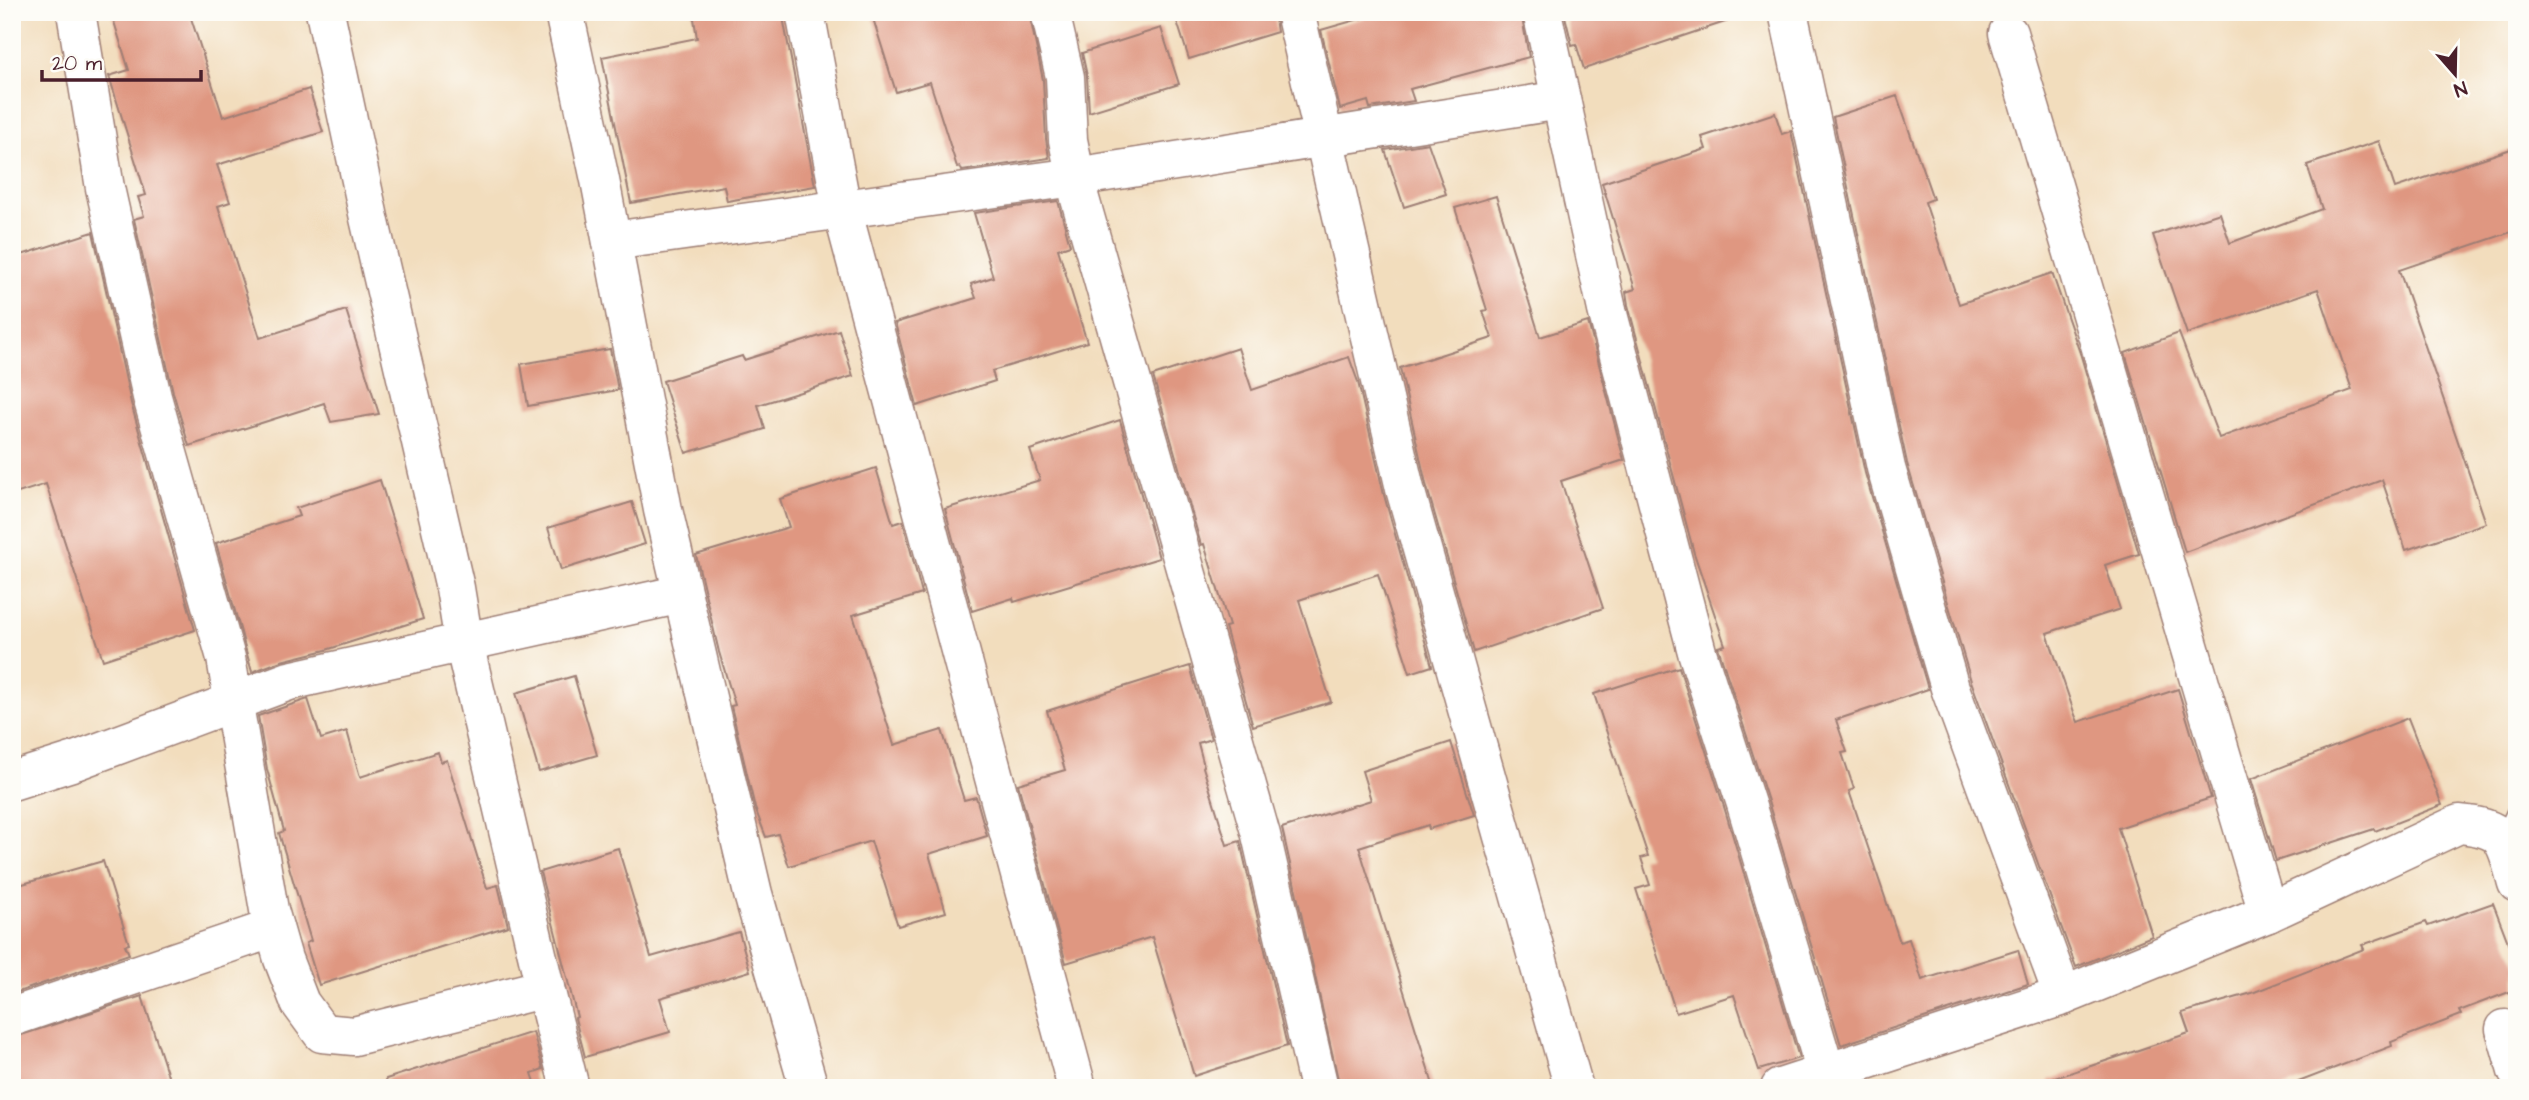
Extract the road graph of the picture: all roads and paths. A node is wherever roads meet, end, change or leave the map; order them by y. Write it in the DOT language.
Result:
graph roads {
  1 [pos="76,12"];
  2 [pos="325,12"];
  3 [pos="564,12"];
  4 [pos="805,12"];
  5 [pos="1051,12"];
  6 [pos="1295,12"];
  7 [pos="1542,12"];
  8 [pos="1788,12"];
  9 [pos="2008,33"];
  10 [pos="1561,100"];
  11 [pos="1323,139"];
  12 [pos="1075,177"];
  13 [pos="842,209"];
  14 [pos="612,241"];
  15 [pos="682,594"];
  16 [pos="464,643"];
  17 [pos="232,703"];
  18 [pos="13,779"];
  19 [pos="2511,828"];
  20 [pos="2517,883"];
  21 [pos="2268,913"];
  22 [pos="274,928"];
  23 [pos="545,988"];
  24 [pos="2063,996"];
  25 [pos="12,1017"];
  26 [pos="2505,1029"];
  27 [pos="2517,1071"];
  28 [pos="1826,1073"];
  29 [pos="570,1088"];
  30 [pos="808,1088"];
  31 [pos="1077,1088"];
  32 [pos="1319,1088"];
  33 [pos="1574,1088"];
  34 [pos="1780,1088"];
  1 -- 17 [label="street"];
  2 -- 16 [label="street"];
  3 -- 14 [label="street"];
  4 -- 13 [label="street"];
  5 -- 12 [label="street"];
  6 -- 11 [label="street"];
  7 -- 10 [label="street"];
  8 -- 24 [label="street"];
  9 -- 21 [label="street"];
  10 -- 11 [label="street"];
  10 -- 28 [label="street"];
  11 -- 12 [label="street"];
  11 -- 33 [label="street"];
  12 -- 13 [label="street"];
  12 -- 32 [label="street"];
  13 -- 14 [label="street"];
  13 -- 31 [label="street"];
  14 -- 15 [label="street"];
  15 -- 16 [label="street"];
  15 -- 30 [label="street"];
  16 -- 17 [label="street"];
  16 -- 23 [label="street"];
  17 -- 18 [label="street"];
  17 -- 22 [label="street"];
  19 -- 20 [label="street"];
  19 -- 21 [label="street"];
  21 -- 24 [label="street"];
  22 -- 23 [label="street"];
  22 -- 25 [label="street"];
  23 -- 29 [label="street"];
  24 -- 28 [label="street"];
  26 -- 27 [label="street"];
  28 -- 34 [label="street"];
}
